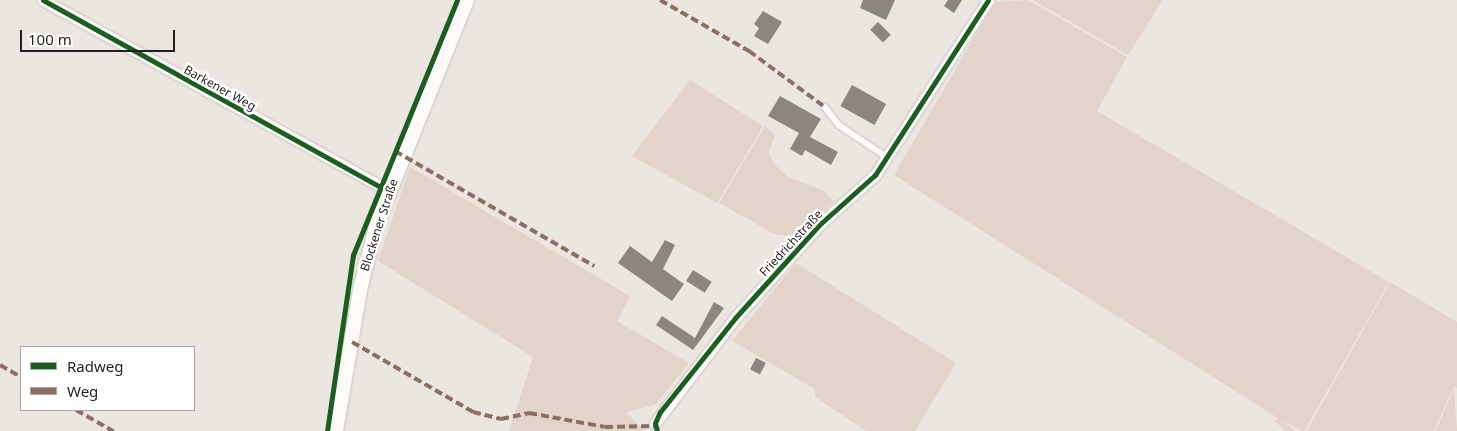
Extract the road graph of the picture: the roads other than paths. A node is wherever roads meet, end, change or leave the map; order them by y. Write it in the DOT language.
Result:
graph roads {
  1 [pos="43,0"];
  2 [pos="467,0"];
  3 [pos="988,0"];
  4 [pos="825,107"];
  5 [pos="887,157"];
  6 [pos="389,191"];
  7 [pos="655,423"];
  8 [pos="336,431"];
  1 -- 6 [label="street, Barkener Weg"];
  2 -- 6 [label="street, Blockener Straße"];
  3 -- 5 [label="street, Friedrichstraße"];
  4 -- 5 [label="lane"];
  5 -- 7 [label="street, Friedrichstraße"];
  6 -- 8 [label="street, Blockener Straße"];
}
